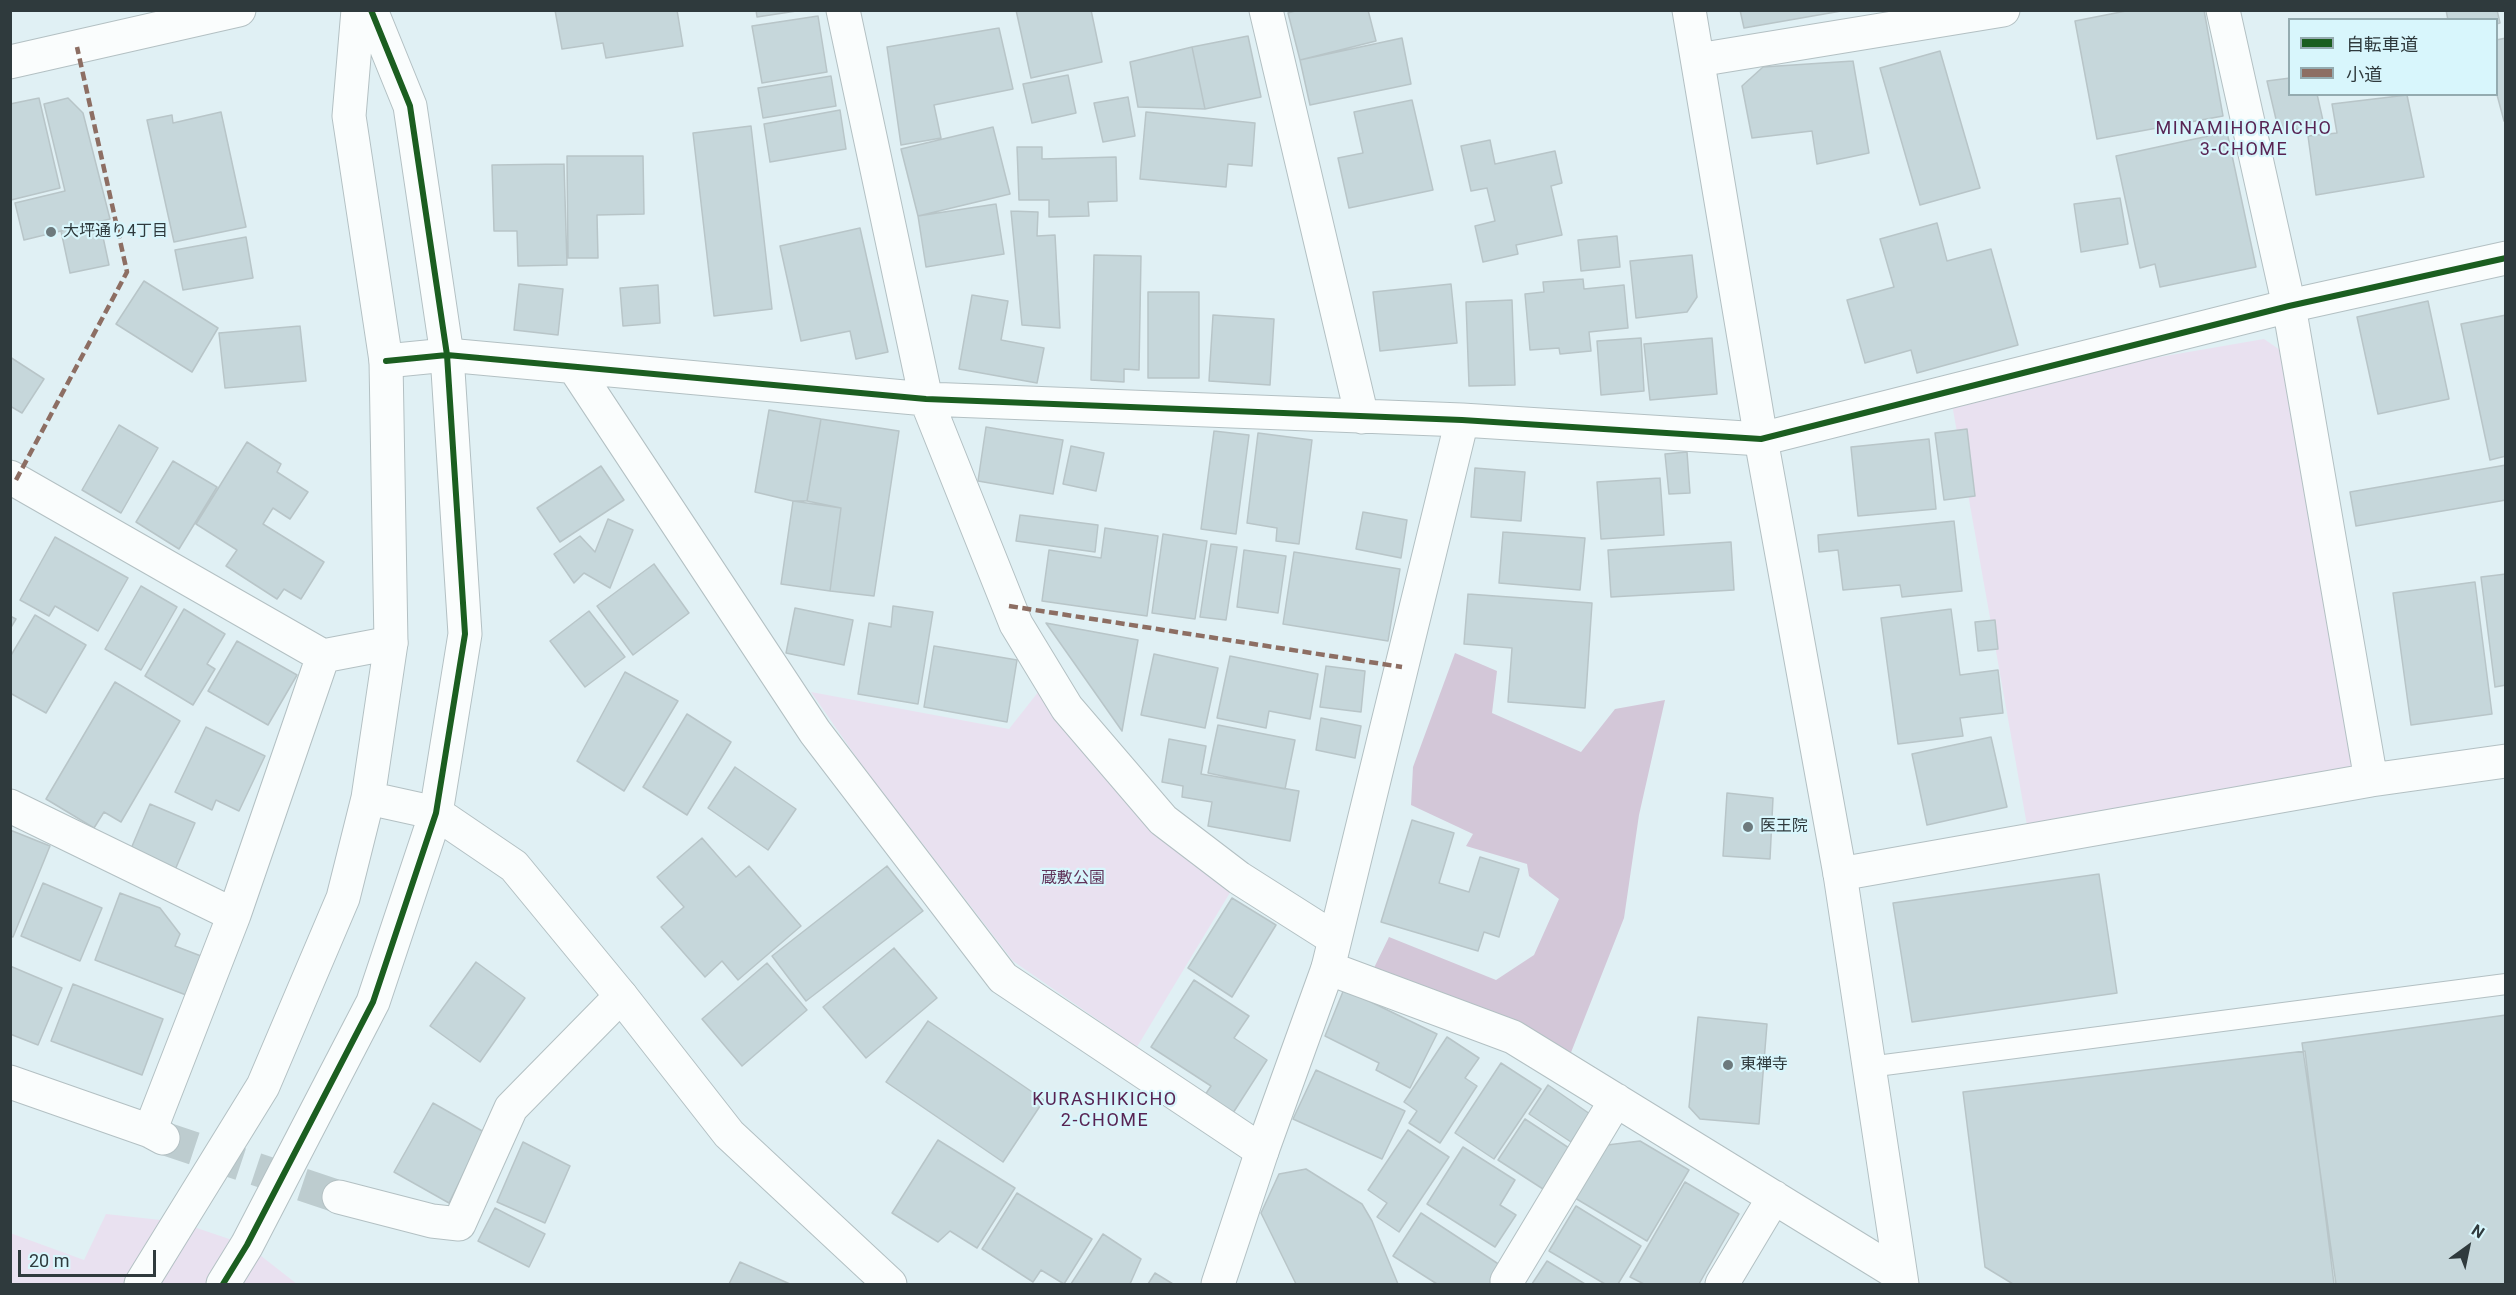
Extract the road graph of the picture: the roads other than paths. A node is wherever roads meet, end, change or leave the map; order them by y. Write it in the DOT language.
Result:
graph roads {
  1 [pos="239,10"];
  2 [pos="358,10"];
  3 [pos="371,10"];
  4 [pos="843,10"];
  5 [pos="1266,10"];
  6 [pos="1689,10"];
  7 [pos="2003,10"];
  8 [pos="2223,10"];
  9 [pos="1698,60"];
  10 [pos="10,62"];
  11 [pos="2505,258"];
  12 [pos="2289,306"];
  13 [pos="447,355"];
  14 [pos="386,361"];
  15 [pos="574,367"];
  16 [pos="926,399"];
  17 [pos="1362,417"];
  18 [pos="1462,420"];
  19 [pos="1761,439"];
  20 [pos="10,477"];
  21 [pos="391,643"];
  22 [pos="323,656"];
  23 [pos="2505,761"];
  24 [pos="2371,780"];
  25 [pos="368,798"];
  26 [pos="10,806"];
  27 [pos="436,813"];
  28 [pos="1840,874"];
  29 [pos="234,915"];
  30 [pos="1332,954"];
  31 [pos="2505,984"];
  32 [pos="621,996"];
  33 [pos="1869,1066"];
  34 [pos="10,1082"];
  35 [pos="1616,1100"];
  36 [pos="1262,1151"];
  37 [pos="339,1197"];
  38 [pos="1774,1197"];
  39 [pos="1901,1280"];
  40 [pos="1507,1281"];
  41 [pos="141,1284"];
  42 [pos="224,1284"];
  43 [pos="890,1284"];
  44 [pos="1218,1284"];
  45 [pos="1722,1284"];
  1 -- 10 [label="street"];
  2 -- 14 [label="street"];
  3 -- 13 [label="street"];
  4 -- 16 [label="street"];
  5 -- 17 [label="street"];
  6 -- 9 [label="street"];
  7 -- 9 [label="street"];
  8 -- 12 [label="street"];
  9 -- 19 [label="street"];
  11 -- 12 [label="street"];
  12 -- 19 [label="street"];
  12 -- 24 [label="street"];
  13 -- 14 [label="street"];
  13 -- 15 [label="street"];
  13 -- 27 [label="street"];
  14 -- 21 [label="street"];
  15 -- 16 [label="street"];
  15 -- 36 [label="street"];
  16 -- 17 [label="street"];
  16 -- 30 [label="street"];
  17 -- 18 [label="street"];
  18 -- 19 [label="street"];
  18 -- 30 [label="street"];
  19 -- 28 [label="street"];
  20 -- 22 [label="street"];
  21 -- 22 [label="street"];
  21 -- 25 [label="street"];
  22 -- 29 [label="street"];
  23 -- 24 [label="street"];
  24 -- 28 [label="street"];
  25 -- 27 [label="street"];
  25 -- 41 [label="street"];
  26 -- 29 [label="street"];
  27 -- 32 [label="street"];
  27 -- 42 [label="street"];
  28 -- 33 [label="street"];
  29 -- 34 [label="street"];
  30 -- 35 [label="street"];
  30 -- 36 [label="street"];
  31 -- 33 [label="lane"];
  32 -- 37 [label="street"];
  32 -- 43 [label="street"];
  33 -- 39 [label="street"];
  35 -- 38 [label="street"];
  35 -- 40 [label="street"];
  36 -- 44 [label="street"];
  38 -- 39 [label="street"];
  38 -- 45 [label="street"];
}
